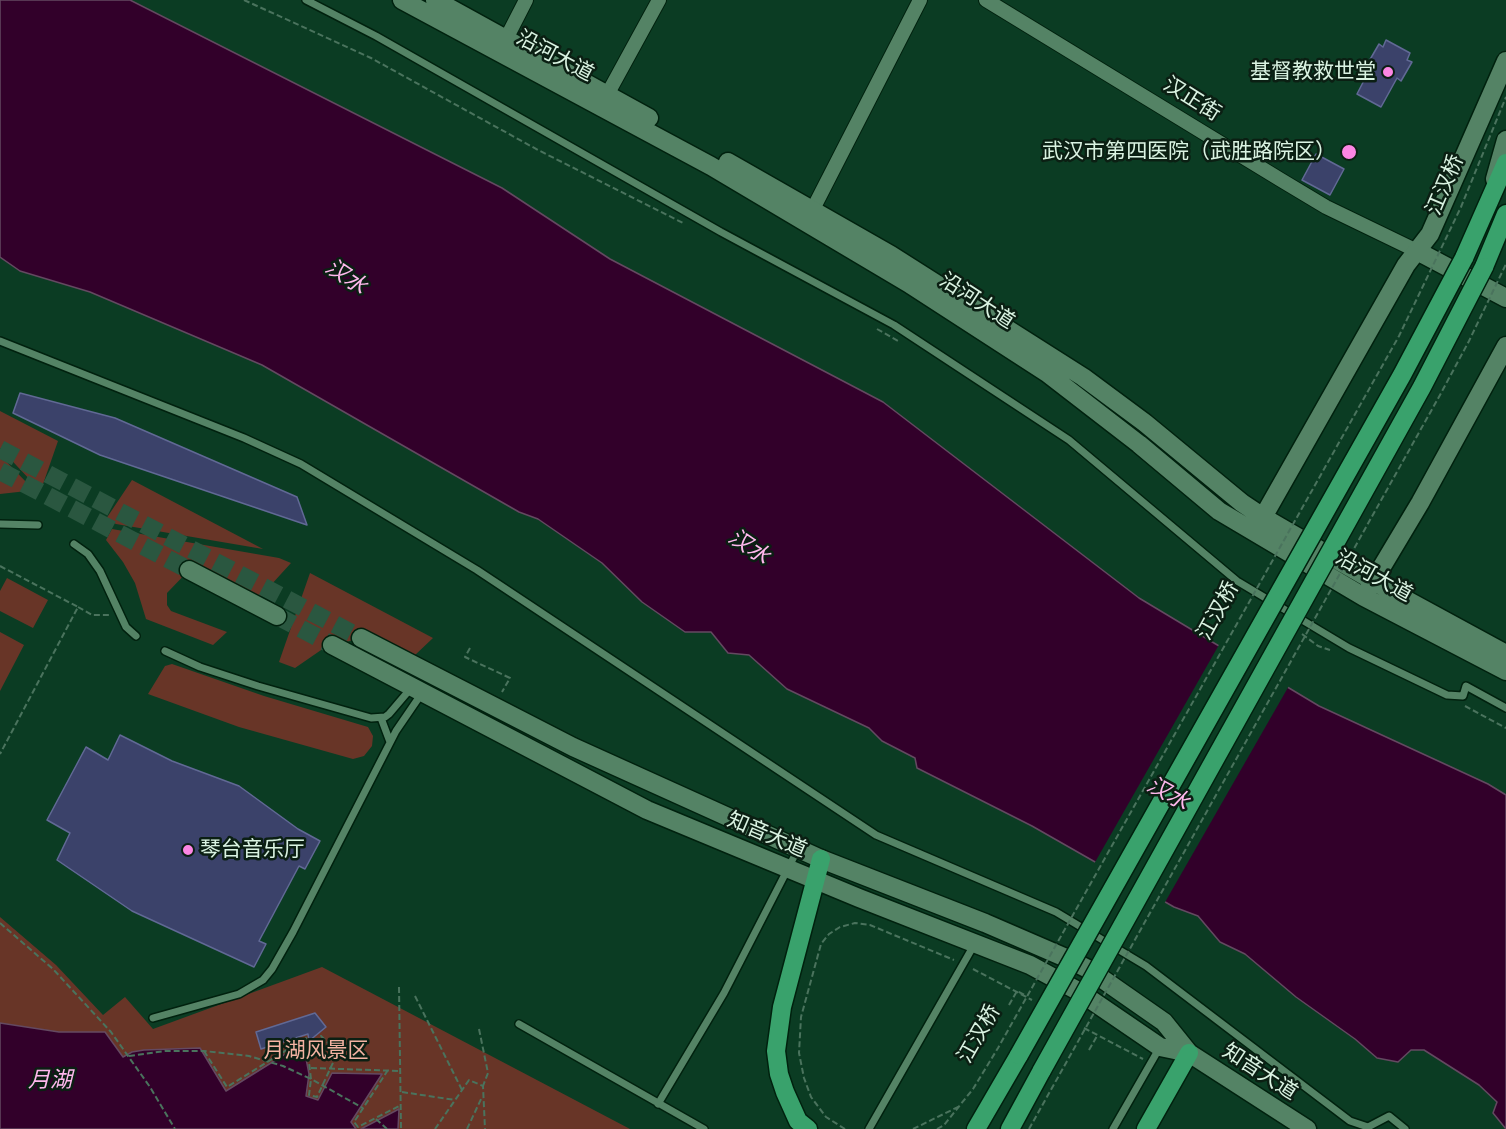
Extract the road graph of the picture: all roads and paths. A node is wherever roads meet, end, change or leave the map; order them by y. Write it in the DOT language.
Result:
graph roads {
  1 [pos="244,0"];
  2 [pos="306,0"];
  3 [pos="402,0"];
  4 [pos="435,0"];
  5 [pos="526,0"];
  6 [pos="659,0"];
  7 [pos="920,0"];
  8 [pos="986,0"];
  9 [pos="506,39"];
  10 [pos="1506,61"];
  11 [pos="607,95"];
  12 [pos="1506,97"];
  13 [pos="1506,140"];
  14 [pos="1506,163"];
  15 [pos="1489,200"];
  16 [pos="813,210"];
  17 [pos="1506,214"];
  18 [pos="684,224"];
  19 [pos="1417,251"];
  20 [pos="1506,264"];
  21 [pos="1506,297"];
  22 [pos="876,328"];
  23 [pos="0,341"];
  24 [pos="905,345"];
  25 [pos="1506,346"];
  26 [pos="1263,517"];
  27 [pos="0,524"];
  28 [pos="39,525"];
  29 [pos="1254,534"];
  30 [pos="74,544"];
  31 [pos="0,566"];
  32 [pos="189,570"];
  33 [pos="1374,581"];
  34 [pos="1245,592"];
  35 [pos="1364,597"];
  36 [pos="1255,599"];
  37 [pos="78,607"];
  38 [pos="120,615"];
  39 [pos="277,616"];
  40 [pos="1300,632"];
  41 [pos="136,636"];
  42 [pos="361,638"];
  43 [pos="332,645"];
  44 [pos="470,648"];
  45 [pos="165,651"];
  46 [pos="1338,652"];
  47 [pos="1506,654"];
  48 [pos="1506,671"];
  49 [pos="429,673"];
  50 [pos="418,688"];
  51 [pos="501,695"];
  52 [pos="1463,704"];
  53 [pos="1506,708"];
  54 [pos="381,718"];
  55 [pos="1506,728"];
  56 [pos="390,742"];
  57 [pos="0,754"];
  58 [pos="798,849"];
  59 [pos="821,859"];
  60 [pos="788,868"];
  61 [pos="815,880"];
  62 [pos="0,922"];
  63 [pos="975,943"];
  64 [pos="954,960"];
  65 [pos="399,987"];
  66 [pos="415,996"];
  67 [pos="1027,996"];
  68 [pos="1009,1005"];
  69 [pos="153,1018"];
  70 [pos="519,1024"];
  71 [pos="479,1029"];
  72 [pos="1085,1029"];
  73 [pos="1160,1047"];
  74 [pos="307,1048"];
  75 [pos="1089,1050"];
  76 [pos="204,1051"];
  77 [pos="1189,1053"];
  78 [pos="128,1055"];
  79 [pos="270,1062"];
  80 [pos="310,1068"];
  81 [pos="330,1068"];
  82 [pos="387,1070"];
  83 [pos="401,1071"];
  84 [pos="310,1078"];
  85 [pos="324,1085"];
  86 [pos="483,1086"];
  87 [pos="462,1090"];
  88 [pos="402,1092"];
  89 [pos="484,1095"];
  90 [pos="456,1100"];
  91 [pos="658,1104"];
  92 [pos="402,1105"];
  93 [pos="960,1107"];
  94 [pos="362,1108"];
  95 [pos="986,1112"];
  96 [pos="375,1119"];
  97 [pos="806,1126"];
  98 [pos="1015,1128"];
  99 [pos="175,1129"];
  100 [pos="387,1129"];
  101 [pos="402,1129"];
  102 [pos="435,1129"];
  103 [pos="467,1129"];
  104 [pos="485,1129"];
  105 [pos="704,1129"];
  106 [pos="846,1129"];
  107 [pos="869,1129"];
  108 [pos="913,1129"];
  109 [pos="937,1129"];
  110 [pos="967,1129"];
  111 [pos="976,1129"];
  112 [pos="1113,1129"];
  113 [pos="1146,1129"];
  114 [pos="1307,1129"];
  115 [pos="1405,1129"];
  1 -- 18 [label="path"];
  2 -- 53 [label="lane"];
  3 -- 29 [label="main road, 沿河大道"];
  4 -- 9 [label="main road, 沿河大道"];
  5 -- 9 [label="street"];
  6 -- 11 [label="street"];
  7 -- 16 [label="street"];
  8 -- 19 [label="street, 汉正街"];
  9 -- 11 [label="main road, 沿河大道"];
  10 -- 19 [label="main road"];
  11 -- 16 [label="main road, 沿河大道"];
  12 -- 67 [label="path, 江汉桥, bridge"];
  13 -- 15 [label="main road"];
  14 -- 15 [label="main road, 江汉桥"];
  15 -- 95 [label="main road, 江汉桥, bridge"];
  16 -- 26 [label="main road, 沿河大道"];
  17 -- 98 [label="main road, bridge"];
  19 -- 21 [label="main road, 汉正街"];
  19 -- 26 [label="main road"];
  20 -- 72 [label="path, bridge"];
  22 -- 24 [label="path"];
  23 -- 115 [label="lane"];
  25 -- 33 [label="main road"];
  26 -- 29 [label="main road"];
  26 -- 33 [label="main road, 沿河大道"];
  27 -- 28 [label="lane"];
  29 -- 35 [label="main road, 沿河大道"];
  30 -- 38 [label="lane"];
  31 -- 37 [label="path"];
  32 -- 39 [label="main road"];
  33 -- 35 [label="main road"];
  33 -- 47 [label="main road, 沿河大道"];
  34 -- 36 [label="path"];
  35 -- 48 [label="main road, 沿河大道"];
  37 -- 38 [label="path"];
  37 -- 57 [label="path"];
  38 -- 41 [label="lane"];
  40 -- 46 [label="path"];
  42 -- 49 [label="main road, 知音大道"];
  43 -- 50 [label="main road, 知音大道"];
  44 -- 51 [label="path"];
  45 -- 54 [label="lane"];
  49 -- 50 [label="lane"];
  49 -- 50 [label="lane"];
  49 -- 58 [label="main road, 知音大道"];
  50 -- 54 [label="lane"];
  50 -- 56 [label="lane"];
  50 -- 60 [label="main road, 知音大道"];
  52 -- 55 [label="path"];
  54 -- 56 [label="lane"];
  56 -- 69 [label="lane"];
  58 -- 59 [label="main road, 知音大道"];
  58 -- 60 [label="lane"];
  59 -- 61 [label="main road"];
  59 -- 77 [label="main road, 知音大道"];
  60 -- 61 [label="main road, 知音大道"];
  60 -- 91 [label="lane"];
  61 -- 63 [label="main road, 知音大道"];
  61 -- 97 [label="main road"];
  62 -- 78 [label="path"];
  63 -- 73 [label="main road, 知音大道"];
  63 -- 107 [label="lane"];
  64 -- 106 [label="path, bridge"];
  65 -- 83 [label="path"];
  66 -- 87 [label="path"];
  67 -- 68 [label="path, bridge"];
  67 -- 93 [label="path, 江汉桥, bridge"];
  70 -- 91 [label="lane"];
  71 -- 86 [label="path"];
  72 -- 75 [label="path"];
  72 -- 98 [label="path, bridge"];
  73 -- 77 [label="main road, 知音大道"];
  73 -- 112 [label="lane"];
  74 -- 79 [label="path"];
  74 -- 80 [label="path"];
  74 -- 81 [label="path"];
  76 -- 78 [label="path"];
  76 -- 79 [label="path"];
  76 -- 79 [label="path"];
  77 -- 113 [label="main road"];
  77 -- 114 [label="main road, 知音大道"];
  78 -- 99 [label="path"];
  79 -- 84 [label="path"];
  80 -- 81 [label="path"];
  80 -- 84 [label="path"];
  81 -- 82 [label="path"];
  81 -- 85 [label="path"];
  82 -- 83 [label="path"];
  82 -- 94 [label="path"];
  83 -- 88 [label="path"];
  84 -- 85 [label="path"];
  84 -- 85 [label="path"];
  85 -- 94 [label="path"];
  86 -- 87 [label="path"];
  86 -- 89 [label="path"];
  87 -- 90 [label="path"];
  88 -- 90 [label="path"];
  88 -- 92 [label="path"];
  89 -- 103 [label="path"];
  89 -- 104 [label="path"];
  90 -- 102 [label="path"];
  91 -- 105 [label="lane"];
  92 -- 96 [label="path"];
  92 -- 101 [label="path"];
  93 -- 108 [label="path"];
  93 -- 109 [label="path, 江汉桥, bridge"];
  94 -- 96 [label="path"];
  95 -- 110 [label="main road"];
  95 -- 111 [label="main road, 江汉桥"];
  96 -- 100 [label="path"];
}
